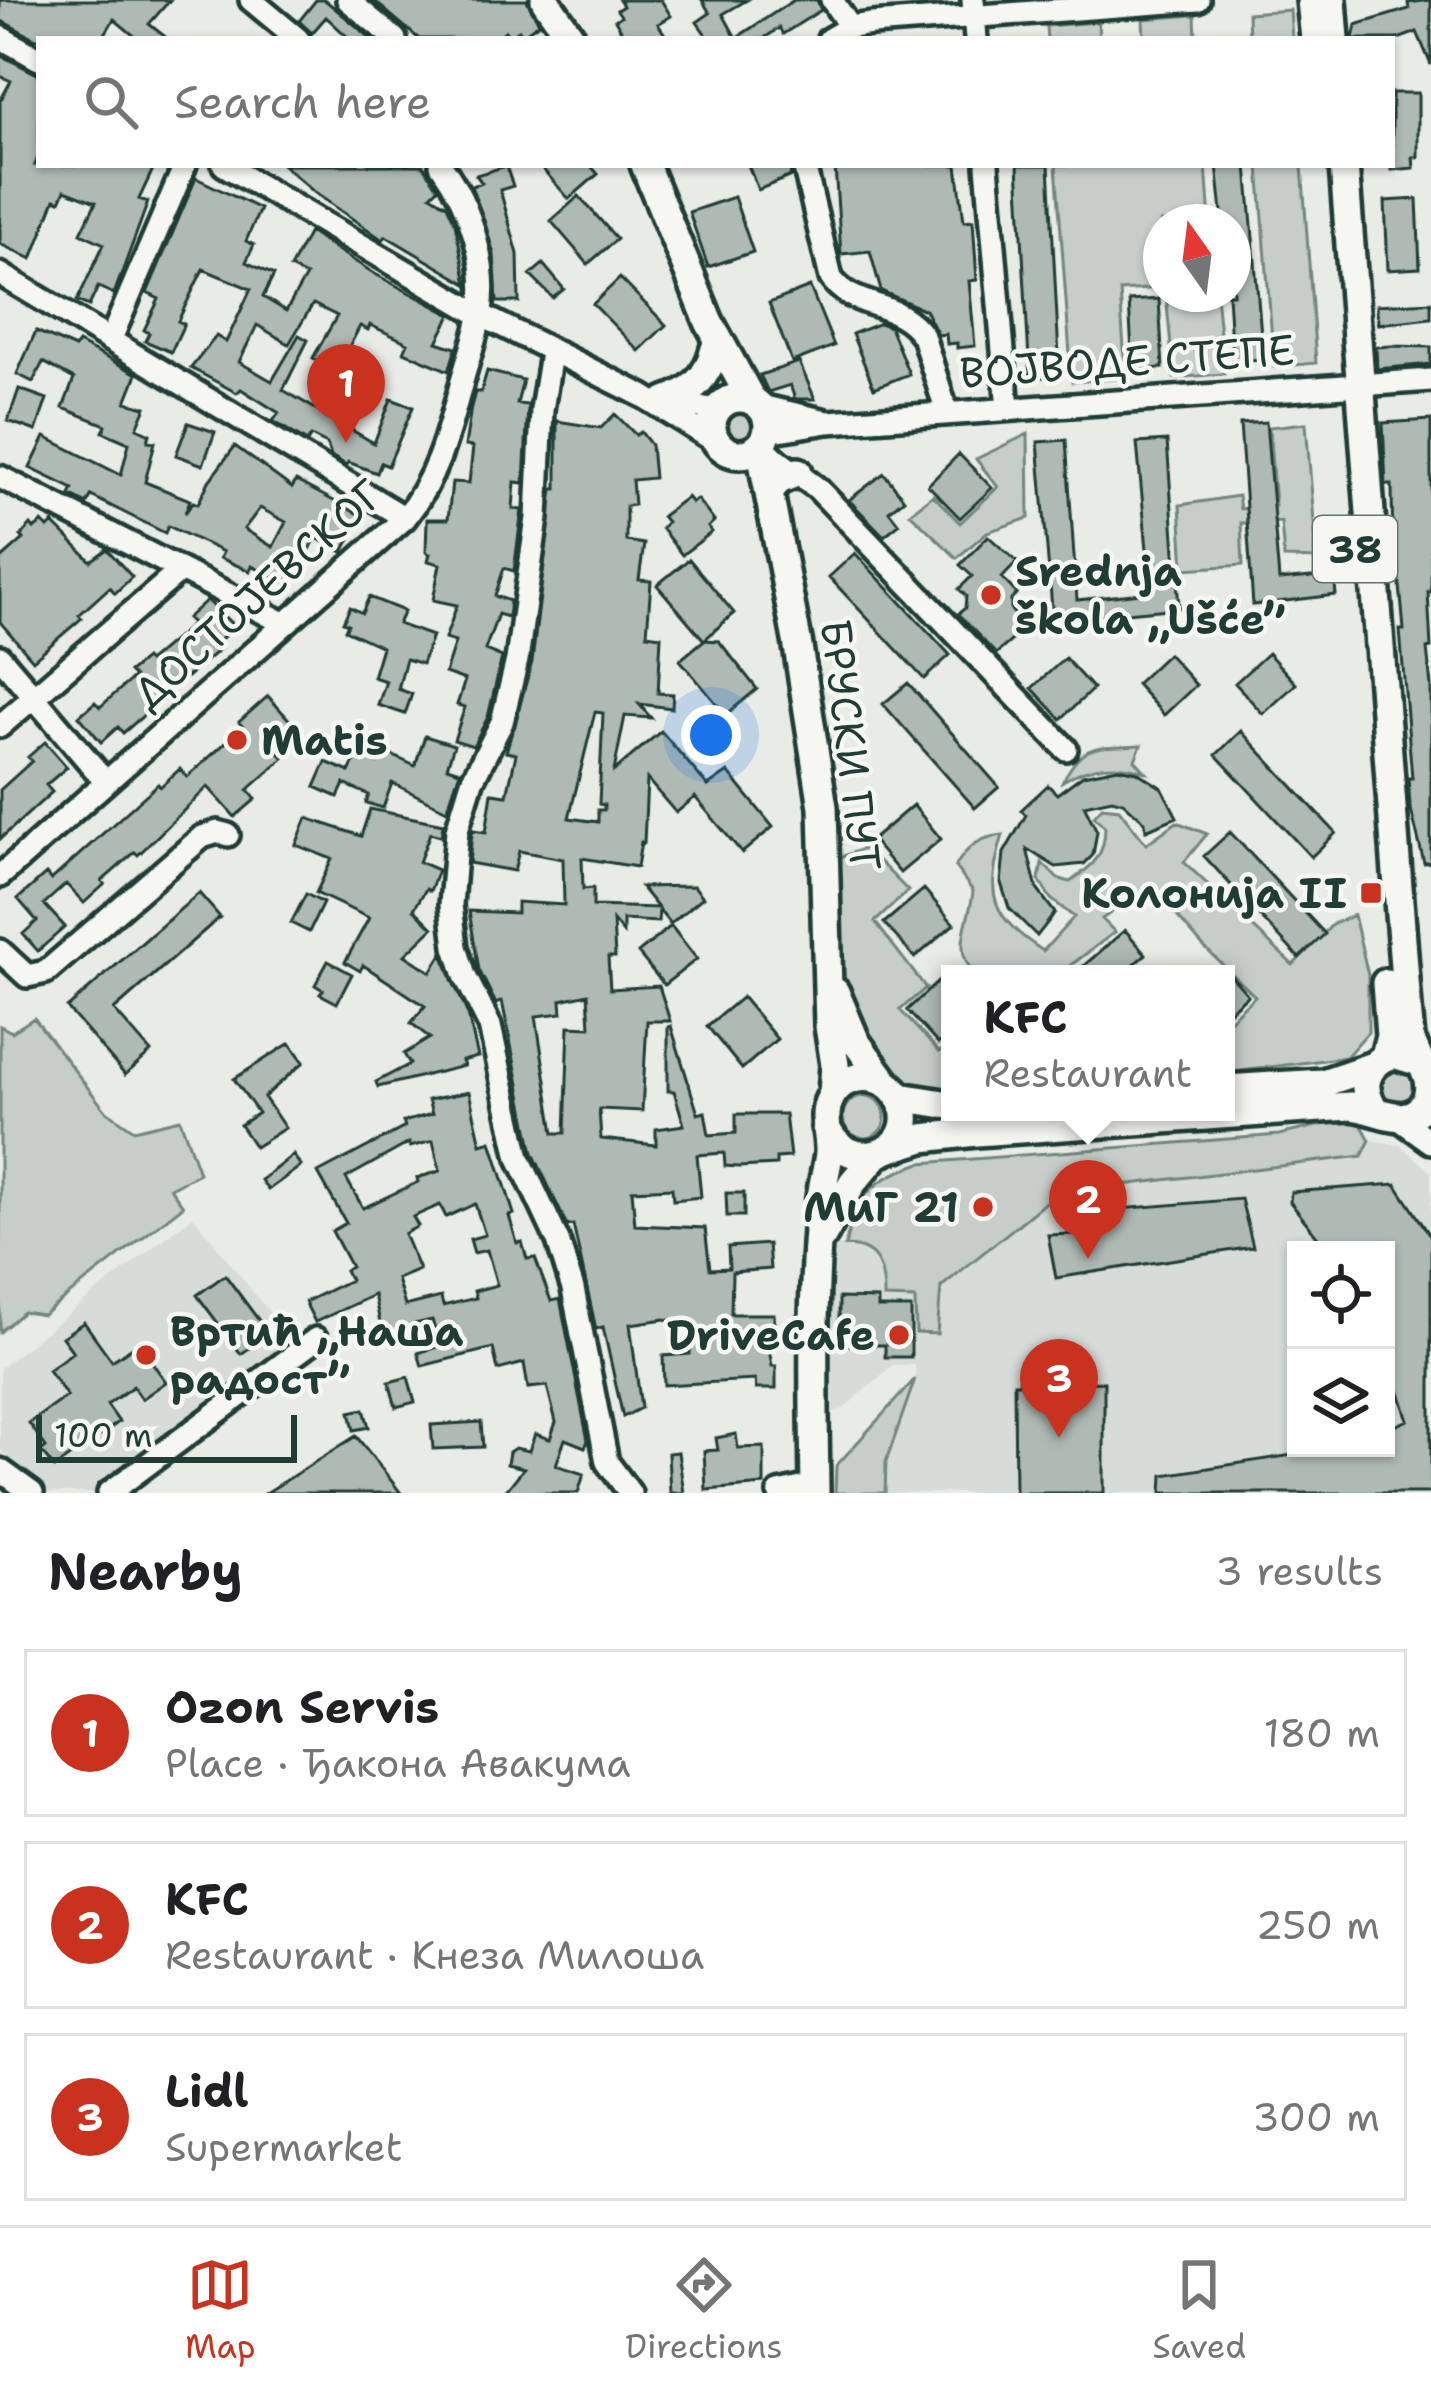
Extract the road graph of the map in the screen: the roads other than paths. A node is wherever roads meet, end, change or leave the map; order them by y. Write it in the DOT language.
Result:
graph roads {
  1 [pos="251,0"];
  2 [pos="348,0"];
  3 [pos="545,0"];
  4 [pos="832,0"];
  5 [pos="1198,0"];
  6 [pos="1311,0"];
  7 [pos="1332,0"];
  8 [pos="974,19"];
  9 [pos="840,33"];
  10 [pos="294,36"];
  11 [pos="390,36"];
  12 [pos="570,36"];
  13 [pos="1315,36"];
  14 [pos="1335,36"];
  15 [pos="0,37"];
  16 [pos="36,57"];
  17 [pos="184,168"];
  18 [pos="229,168"];
  19 [pos="443,168"];
  20 [pos="646,168"];
  21 [pos="805,168"];
  22 [pos="987,168"];
  23 [pos="1325,168"];
  24 [pos="1344,168"];
  25 [pos="0,274"];
  26 [pos="481,315"];
  27 [pos="712,335"];
  28 [pos="111,339"];
  29 [pos="551,353"];
  30 [pos="1431,380"];
  31 [pos="1351,385"];
  32 [pos="656,399"];
  33 [pos="1008,409"];
  34 [pos="947,413"];
  35 [pos="751,422"];
  36 [pos="721,446"];
  37 [pos="798,472"];
  38 [pos="9,481"];
  39 [pos="769,491"];
  40 [pos="0,504"];
  41 [pos="405,518"];
  42 [pos="773,522"];
  43 [pos="181,570"];
  44 [pos="284,623"];
  45 [pos="0,657"];
  46 [pos="34,697"];
  47 [pos="0,726"];
  48 [pos="1066,749"];
  49 [pos="106,782"];
  50 [pos="228,835"];
  51 [pos="0,876"];
  52 [pos="0,951"];
  53 [pos="831,981"];
  54 [pos="1388,1009"];
  55 [pos="1377,1062"];
  56 [pos="1334,1081"];
  57 [pos="1235,1088"];
  58 [pos="1427,1088"];
  59 [pos="892,1089"];
  60 [pos="832,1093"];
  61 [pos="941,1103"];
  62 [pos="1235,1114"];
  63 [pos="1388,1115"];
  64 [pos="1134,1121"];
  65 [pos="826,1127"];
  66 [pos="1431,1142"];
  67 [pos="882,1152"];
  68 [pos="818,1247"];
  69 [pos="316,1339"];
  70 [pos="0,1470"];
  71 [pos="815,1489"];
  72 [pos="32,1493"];
  73 [pos="109,1493"];
  74 [pos="630,1493"];
  75 [pos="779,1493"];
  1 -- 10 [label="street"];
  2 -- 11 [label="street"];
  3 -- 12 [label="main road"];
  4 -- 9 [label="street"];
  5 -- 8 [label="street"];
  6 -- 13 [label="main road"];
  7 -- 14 [label="main road"];
  8 -- 9 [label="street"];
  15 -- 16 [label="street"];
  17 -- 28 [label="street"];
  18 -- 26 [label="street"];
  19 -- 26 [label="street, ДОСТОЈЕВСКОГ"];
  20 -- 27 [label="main road"];
  21 -- 34 [label="street"];
  22 -- 33 [label="street"];
  23 -- 31 [label="main road, 38"];
  24 -- 31 [label="main road, 38"];
  25 -- 28 [label="street"];
  26 -- 29 [label="street"];
  26 -- 41 [label="street, ДОСТОЈЕВСКОГ"];
  27 -- 32 [label="main road"];
  27 -- 35 [label="main road"];
  28 -- 41 [label="street"];
  29 -- 32 [label="street"];
  29 -- 74 [label="street"];
  30 -- 31 [label="street, ВОЈВОДЕ СТЕПЕ"];
  31 -- 33 [label="street, ВОЈВОДЕ СТЕПЕ"];
  31 -- 54 [label="main road, 38"];
  31 -- 58 [label="main road, 38"];
  32 -- 35 [label="street, ВОЈВОДЕ СТЕПЕ"];
  32 -- 36 [label="street"];
  33 -- 34 [label="street, ВОЈВОДЕ СТЕПЕ"];
  34 -- 35 [label="street, ВОЈВОДЕ СТЕПЕ"];
  35 -- 36 [label="main road"];
  35 -- 36 [label="main road"];
  35 -- 37 [label="street"];
  35 -- 39 [label="main road, БРУСКИ ПУТ"];
  36 -- 42 [label="main road, БРУСКИ ПУТ"];
  37 -- 39 [label="main road"];
  37 -- 48 [label="street"];
  38 -- 40 [label="street"];
  38 -- 43 [label="street"];
  39 -- 42 [label="main road, БРУСКИ ПУТ"];
  41 -- 44 [label="street, ДОСТОЈЕВСКОГ"];
  42 -- 53 [label="main road, БРУСКИ ПУТ"];
  43 -- 44 [label="street"];
  43 -- 46 [label="street"];
  44 -- 49 [label="street, ДОСТОЈЕВСКОГ"];
  45 -- 46 [label="street"];
  46 -- 47 [label="street"];
  46 -- 49 [label="street"];
  49 -- 51 [label="street, ДОСТОЈЕВСКОГ"];
  50 -- 52 [label="street"];
  53 -- 59 [label="main road, БРУСКИ ПУТ"];
  53 -- 60 [label="main road, БРУСКИ ПУТ"];
  54 -- 55 [label="main road, 38"];
  54 -- 56 [label="main road"];
  55 -- 56 [label="main road"];
  55 -- 58 [label="main road"];
  55 -- 63 [label="main road, 38"];
  56 -- 57 [label="main road"];
  58 -- 63 [label="main road"];
  59 -- 60 [label="main road"];
  59 -- 61 [label="main road"];
  59 -- 67 [label="main road"];
  60 -- 65 [label="main road"];
  62 -- 63 [label="main road"];
  63 -- 66 [label="street"];
  64 -- 67 [label="main road"];
  65 -- 67 [label="main road"];
  65 -- 68 [label="main road"];
  67 -- 68 [label="main road"];
  68 -- 71 [label="main road"];
  69 -- 73 [label="street"];
  70 -- 72 [label="street"];
  71 -- 75 [label="street"];
}
